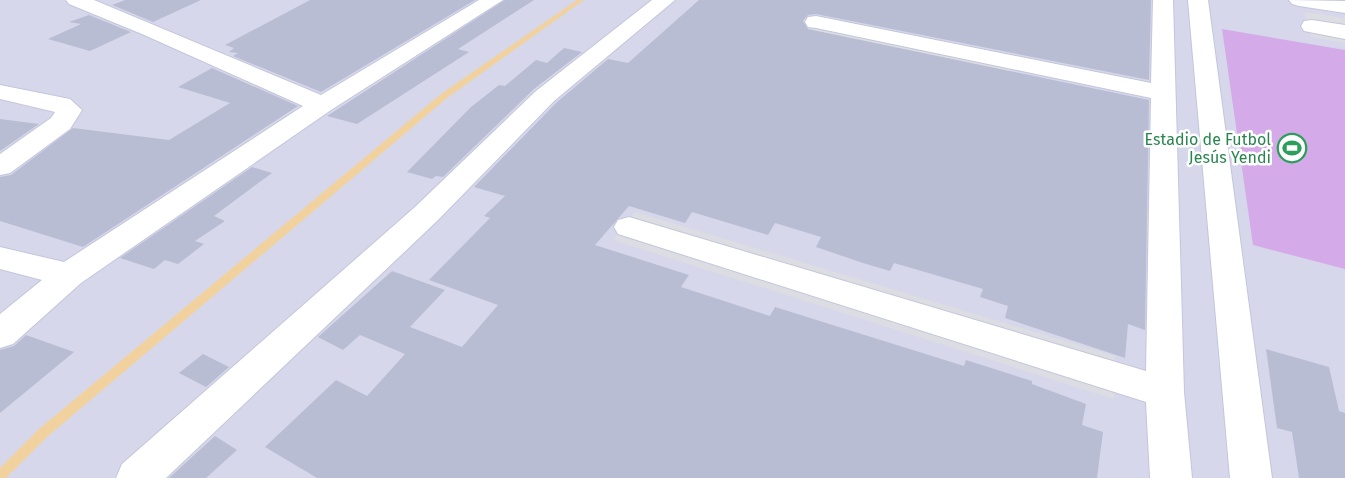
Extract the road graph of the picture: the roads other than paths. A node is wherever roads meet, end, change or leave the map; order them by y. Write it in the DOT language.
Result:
graph roads {
  1 [pos="76,0"];
  2 [pos="493,0"];
  3 [pos="665,0"];
  4 [pos="1163,0"];
  5 [pos="1198,0"];
  6 [pos="1299,0"];
  7 [pos="1345,8"];
  8 [pos="816,22"];
  9 [pos="1312,26"];
  10 [pos="1345,32"];
  11 [pos="0,92"];
  12 [pos="1163,93"];
  13 [pos="322,105"];
  14 [pos="0,167"];
  15 [pos="629,227"];
  16 [pos="0,258"];
  17 [pos="69,275"];
  18 [pos="0,334"];
  19 [pos="1165,392"];
  20 [pos="138,478"];
  21 [pos="1171,478"];
  22 [pos="1251,478"];
  1 -- 13 [label="street"];
  2 -- 13 [label="street"];
  3 -- 20 [label="street"];
  4 -- 12 [label="street"];
  5 -- 22 [label="street"];
  6 -- 7 [label="street"];
  8 -- 12 [label="street"];
  9 -- 10 [label="street"];
  11 -- 14 [label="street"];
  12 -- 19 [label="street"];
  13 -- 17 [label="street"];
  15 -- 19 [label="street"];
  16 -- 17 [label="street"];
  17 -- 18 [label="street"];
  19 -- 21 [label="street"];
}
